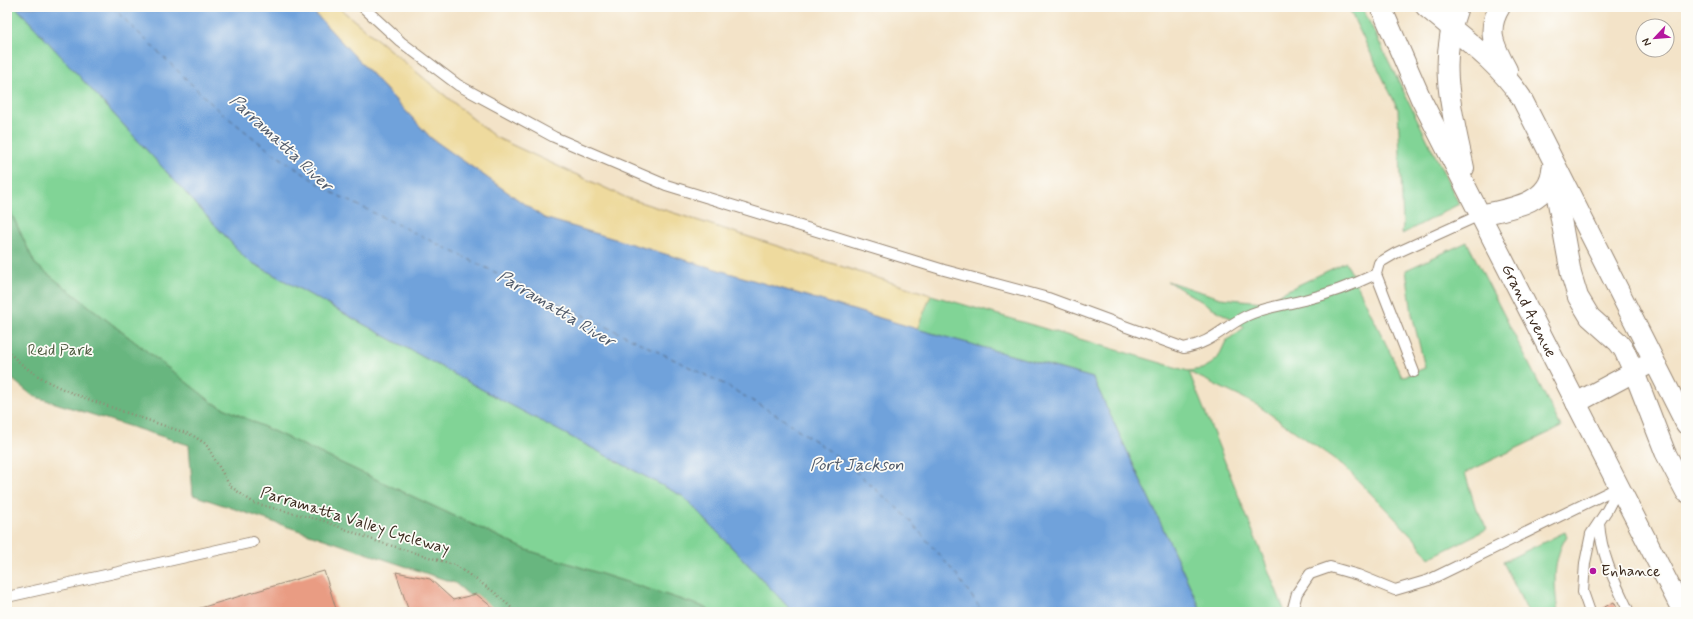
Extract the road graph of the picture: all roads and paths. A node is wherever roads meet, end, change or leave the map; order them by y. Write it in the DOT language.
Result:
graph roads {
  1 [pos="363,7"];
  2 [pos="1381,7"];
  3 [pos="1426,7"];
  4 [pos="1458,7"];
  5 [pos="1500,7"];
  6 [pos="1451,27"];
  7 [pos="1521,97"];
  8 [pos="1550,159"];
  9 [pos="1470,195"];
  10 [pos="1480,215"];
  11 [pos="1376,274"];
  12 [pos="7,350"];
  13 [pos="1654,361"];
  14 [pos="1414,372"];
  15 [pos="1634,372"];
  16 [pos="1576,403"];
  17 [pos="1686,424"];
  18 [pos="1619,487"];
  19 [pos="1686,492"];
  20 [pos="1599,522"];
  21 [pos="253,542"];
  22 [pos="7,597"];
  23 [pos="516,612"];
  24 [pos="1292,612"];
  25 [pos="1590,612"];
  26 [pos="1629,612"];
  27 [pos="1683,612"];
  1 -- 11 [label="lane"];
  2 -- 9 [label="street, Grand Avenue"];
  3 -- 6 [label="street"];
  4 -- 6 [label="street"];
  5 -- 7 [label="street"];
  6 -- 7 [label="street"];
  6 -- 9 [label="street"];
  7 -- 8 [label="street"];
  8 -- 10 [label="street"];
  8 -- 13 [label="street"];
  8 -- 15 [label="street"];
  9 -- 10 [label="street, Grand Avenue"];
  10 -- 11 [label="lane"];
  10 -- 16 [label="street, Grand Avenue"];
  11 -- 14 [label="lane"];
  12 -- 23 [label="path, Parramatta Valley Cycleway"];
  13 -- 15 [label="street"];
  13 -- 17 [label="street"];
  15 -- 16 [label="street"];
  15 -- 19 [label="street"];
  16 -- 18 [label="street, Grand Avenue"];
  18 -- 20 [label="lane"];
  18 -- 24 [label="lane"];
  18 -- 27 [label="street, Grand Avenue"];
  20 -- 25 [label="lane"];
  20 -- 26 [label="lane"];
  21 -- 22 [label="lane"];
}
